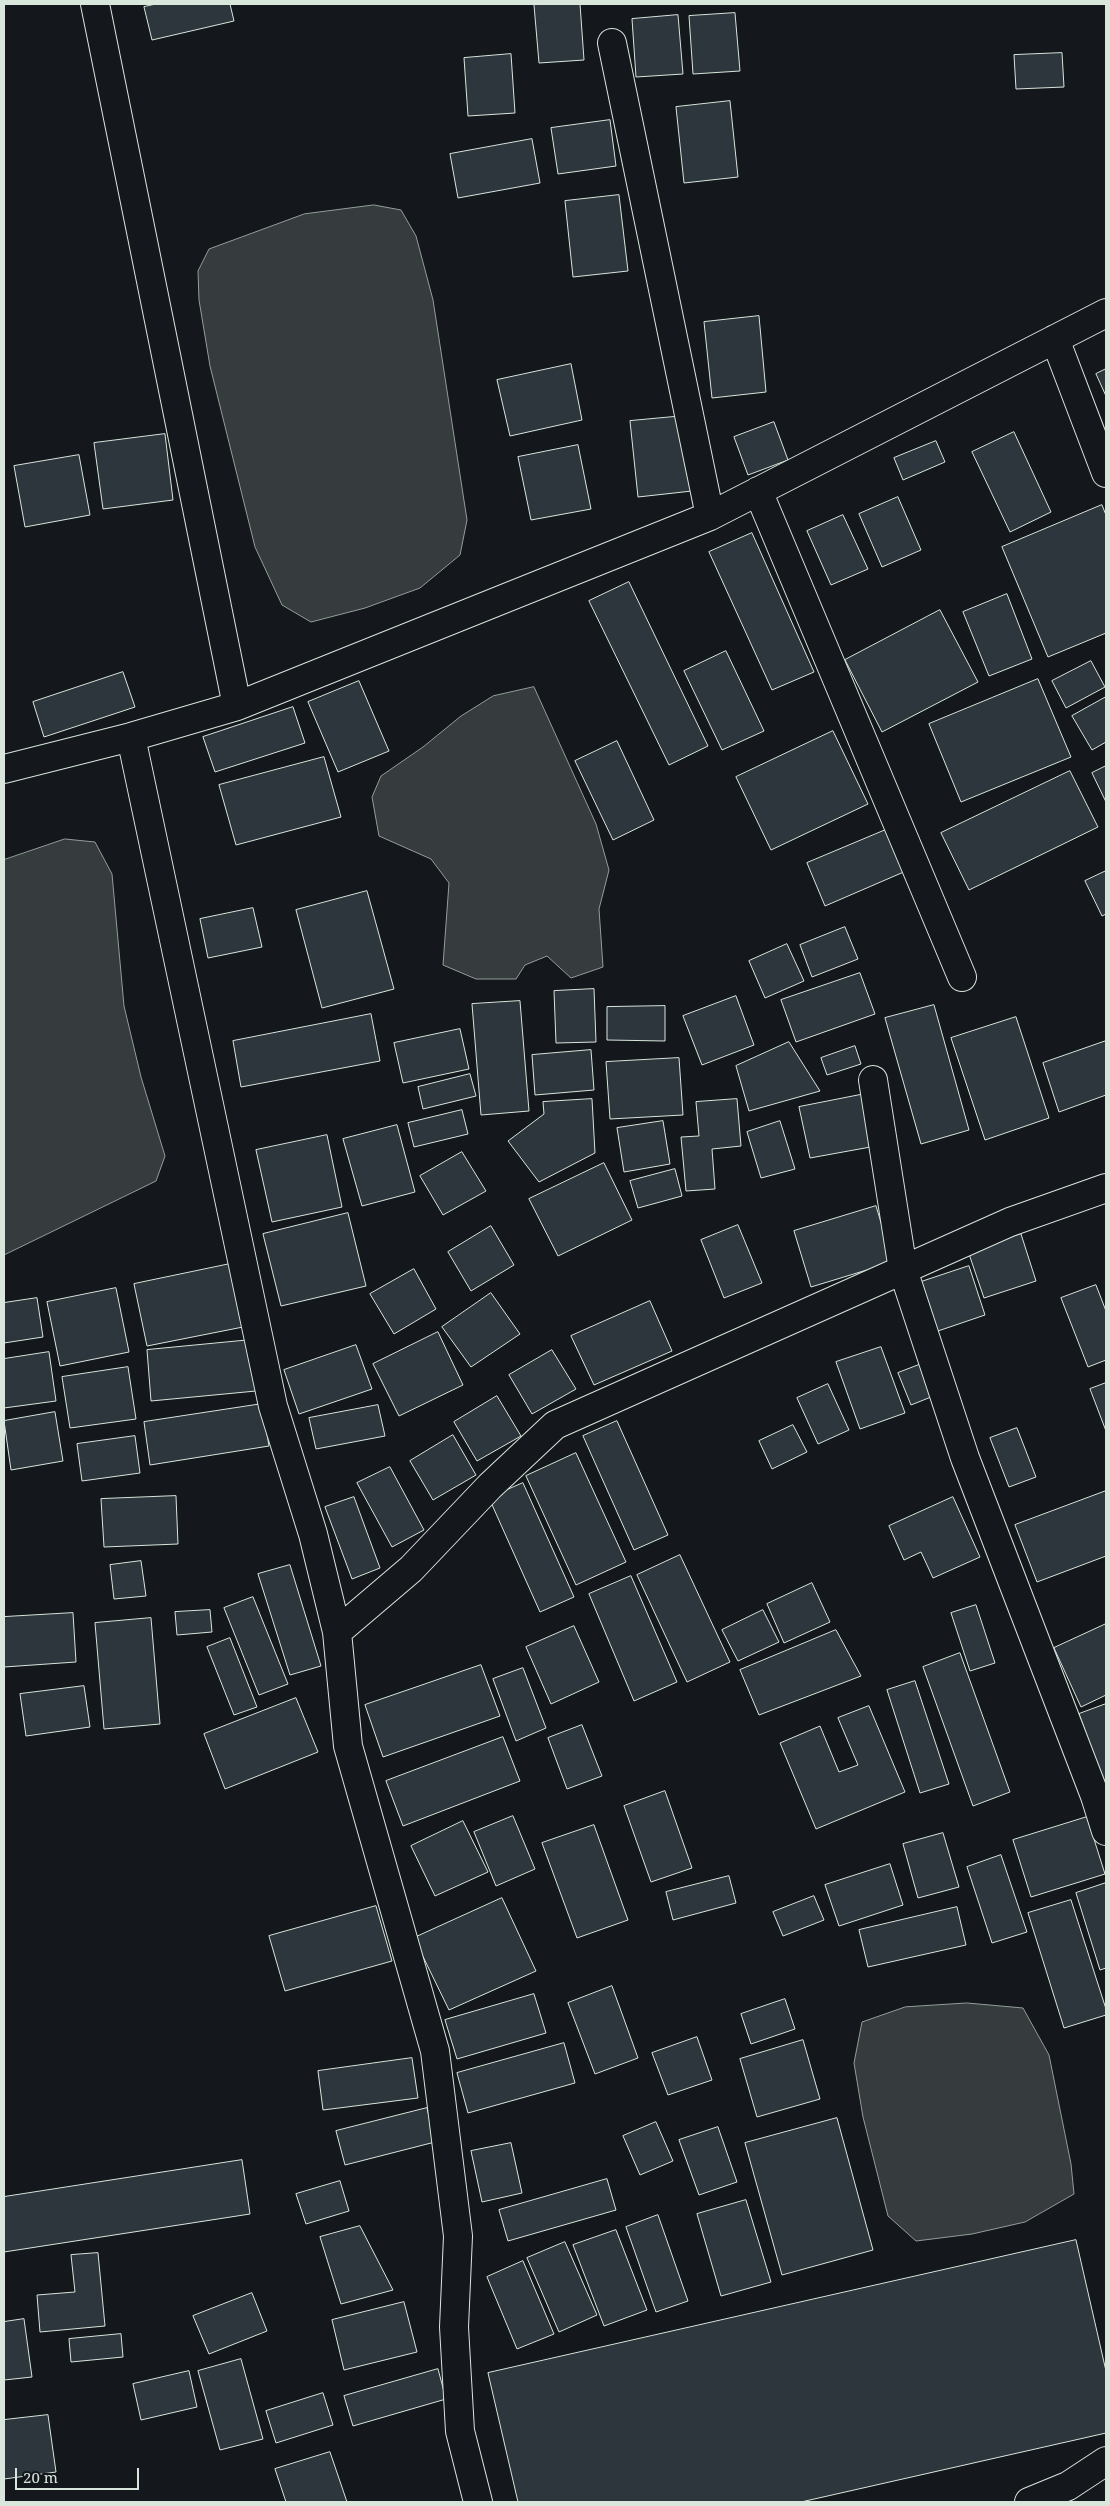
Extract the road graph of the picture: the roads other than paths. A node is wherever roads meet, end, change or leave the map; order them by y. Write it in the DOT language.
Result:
graph roads {
  1 [pos="95,4"];
  2 [pos="612,43"];
  3 [pos="1106,313"];
  4 [pos="1055,339"];
  5 [pos="1106,474"];
  6 [pos="758,492"];
  7 [pos="710,516"];
  8 [pos="237,706"];
  9 [pos="131,737"];
  10 [pos="4,769"];
  11 [pos="962,977"];
  12 [pos="873,1080"];
  13 [pos="1106,1188"];
  14 [pos="903,1270"];
  15 [pos="336,1632"];
  16 [pos="1106,1831"];
  17 [pos="1106,2461"];
  18 [pos="478,2502"];
  19 [pos="1029,2502"];
  1 -- 8 [label="street"];
  2 -- 7 [label="street"];
  3 -- 4 [label="street"];
  4 -- 5 [label="street"];
  4 -- 6 [label="street"];
  6 -- 7 [label="street"];
  6 -- 11 [label="street"];
  7 -- 8 [label="street"];
  8 -- 9 [label="street"];
  9 -- 10 [label="street"];
  9 -- 15 [label="street"];
  12 -- 14 [label="street"];
  13 -- 14 [label="street"];
  14 -- 15 [label="street"];
  14 -- 16 [label="street"];
  15 -- 18 [label="street"];
  17 -- 19 [label="street"];
}
